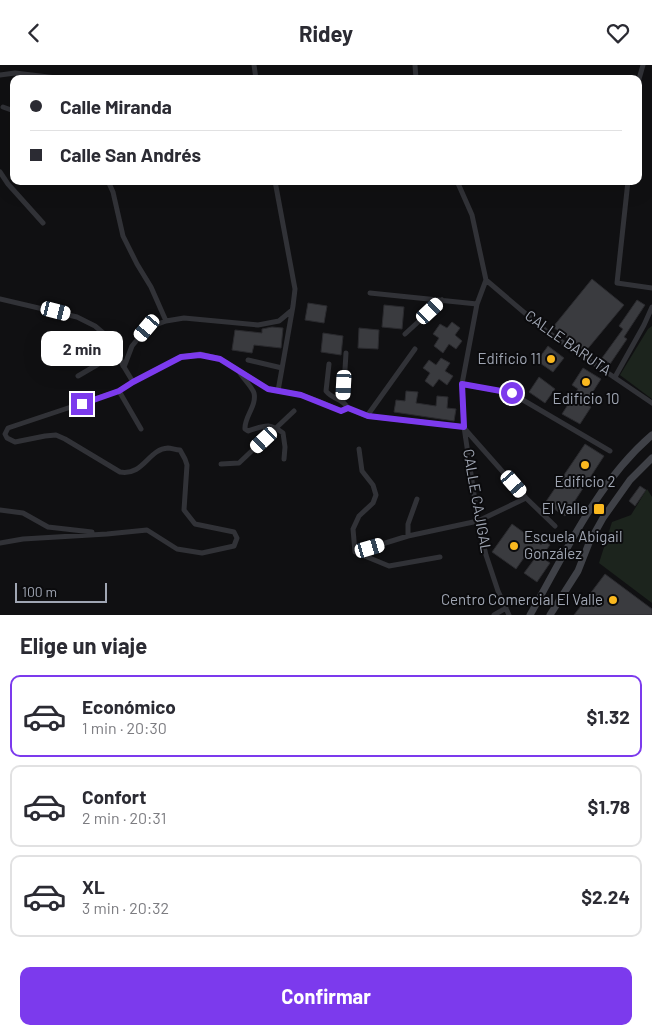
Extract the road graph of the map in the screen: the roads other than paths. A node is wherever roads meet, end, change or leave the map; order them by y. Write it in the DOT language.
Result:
graph roads {
  1 [pos="0,75"];
  2 [pos="32,75"];
  3 [pos="3,107"];
  4 [pos="10,110"];
  5 [pos="0,172"];
  6 [pos="110,185"];
  7 [pos="276,185"];
  8 [pos="459,185"];
  9 [pos="628,185"];
  10 [pos="43,223"];
  11 [pos="486,280"];
  12 [pos="652,288"];
  13 [pos="370,293"];
  14 [pos="0,299"];
  15 [pos="442,300"];
  16 [pos="477,304"];
  17 [pos="652,307"];
  18 [pos="291,311"];
  19 [pos="166,321"];
  20 [pos="652,321"];
  21 [pos="644,325"];
  22 [pos="405,334"];
  23 [pos="415,349"];
  24 [pos="119,352"];
  25 [pos="346,353"];
  26 [pos="248,360"];
  27 [pos="329,365"];
  28 [pos="124,367"];
  29 [pos="282,368"];
  30 [pos="238,371"];
  31 [pos="78,375"];
  32 [pos="615,377"];
  33 [pos="133,382"];
  34 [pos="462,384"];
  35 [pos="119,391"];
  36 [pos="278,391"];
  37 [pos="343,401"];
  38 [pos="652,403"];
  39 [pos="348,408"];
  40 [pos="294,411"];
  41 [pos="368,416"];
  42 [pos="464,427"];
  43 [pos="276,428"];
  44 [pos="141,429"];
  45 [pos="652,435"];
  46 [pos="359,449"];
  47 [pos="610,451"];
  48 [pos="652,458"];
  49 [pos="284,459"];
  50 [pos="221,464"];
  51 [pos="526,498"];
  52 [pos="417,499"];
  53 [pos="0,510"];
  54 [pos="478,521"];
  55 [pos="555,525"];
  56 [pos="107,534"];
  57 [pos="408,537"];
  58 [pos="0,543"];
  59 [pos="355,552"];
  60 [pos="440,557"];
  61 [pos="506,607"];
  62 [pos="494,615"];
  63 [pos="509,615"];
  64 [pos="530,615"];
  65 [pos="550,615"];
  1 -- 2 [label="street"];
  3 -- 4 [label="street"];
  5 -- 10 [label="street"];
  6 -- 19 [label="street"];
  7 -- 18 [label="street"];
  8 -- 11 [label="street"];
  9 -- 12 [label="street"];
  11 -- 16 [label="street, CALLE CAJIGAL"];
  11 -- 32 [label="street, CALLE BARUTA"];
  13 -- 15 [label="street"];
  14 -- 24 [label="street"];
  15 -- 16 [label="street"];
  15 -- 22 [label="street"];
  16 -- 34 [label="street, CALLE CAJIGAL"];
  17 -- 21 [label="street"];
  18 -- 19 [label="street"];
  18 -- 29 [label="street"];
  19 -- 28 [label="street"];
  20 -- 21 [label="street"];
  21 -- 32 [label="street"];
  23 -- 41 [label="street"];
  24 -- 28 [label="street"];
  24 -- 31 [label="street"];
  25 -- 37 [label="street"];
  26 -- 29 [label="street"];
  27 -- 37 [label="street"];
  28 -- 33 [label="street"];
  29 -- 36 [label="street"];
  30 -- 33 [label="street"];
  30 -- 36 [label="street"];
  30 -- 43 [label="street"];
  32 -- 38 [label="street, CALLE BARUTA"];
  33 -- 35 [label="street"];
  34 -- 42 [label="street, CALLE CAJIGAL"];
  34 -- 47 [label="street"];
  35 -- 44 [label="street"];
  35 -- 56 [label="street"];
  36 -- 39 [label="street"];
  37 -- 39 [label="street"];
  39 -- 41 [label="street"];
  40 -- 43 [label="street"];
  41 -- 42 [label="street"];
  42 -- 51 [label="street"];
  42 -- 54 [label="street, CALLE CAJIGAL"];
  43 -- 49 [label="street"];
  43 -- 50 [label="street"];
  45 -- 64 [label="main road"];
  46 -- 59 [label="street"];
  48 -- 65 [label="main road"];
  51 -- 54 [label="street"];
  51 -- 55 [label="street"];
  52 -- 57 [label="street"];
  53 -- 56 [label="street"];
  54 -- 57 [label="street"];
  54 -- 61 [label="street, CALLE CAJIGAL"];
  56 -- 58 [label="street"];
  57 -- 59 [label="street"];
  59 -- 60 [label="street"];
  61 -- 62 [label="street"];
  61 -- 63 [label="street, CALLE CAJIGAL"];
}
